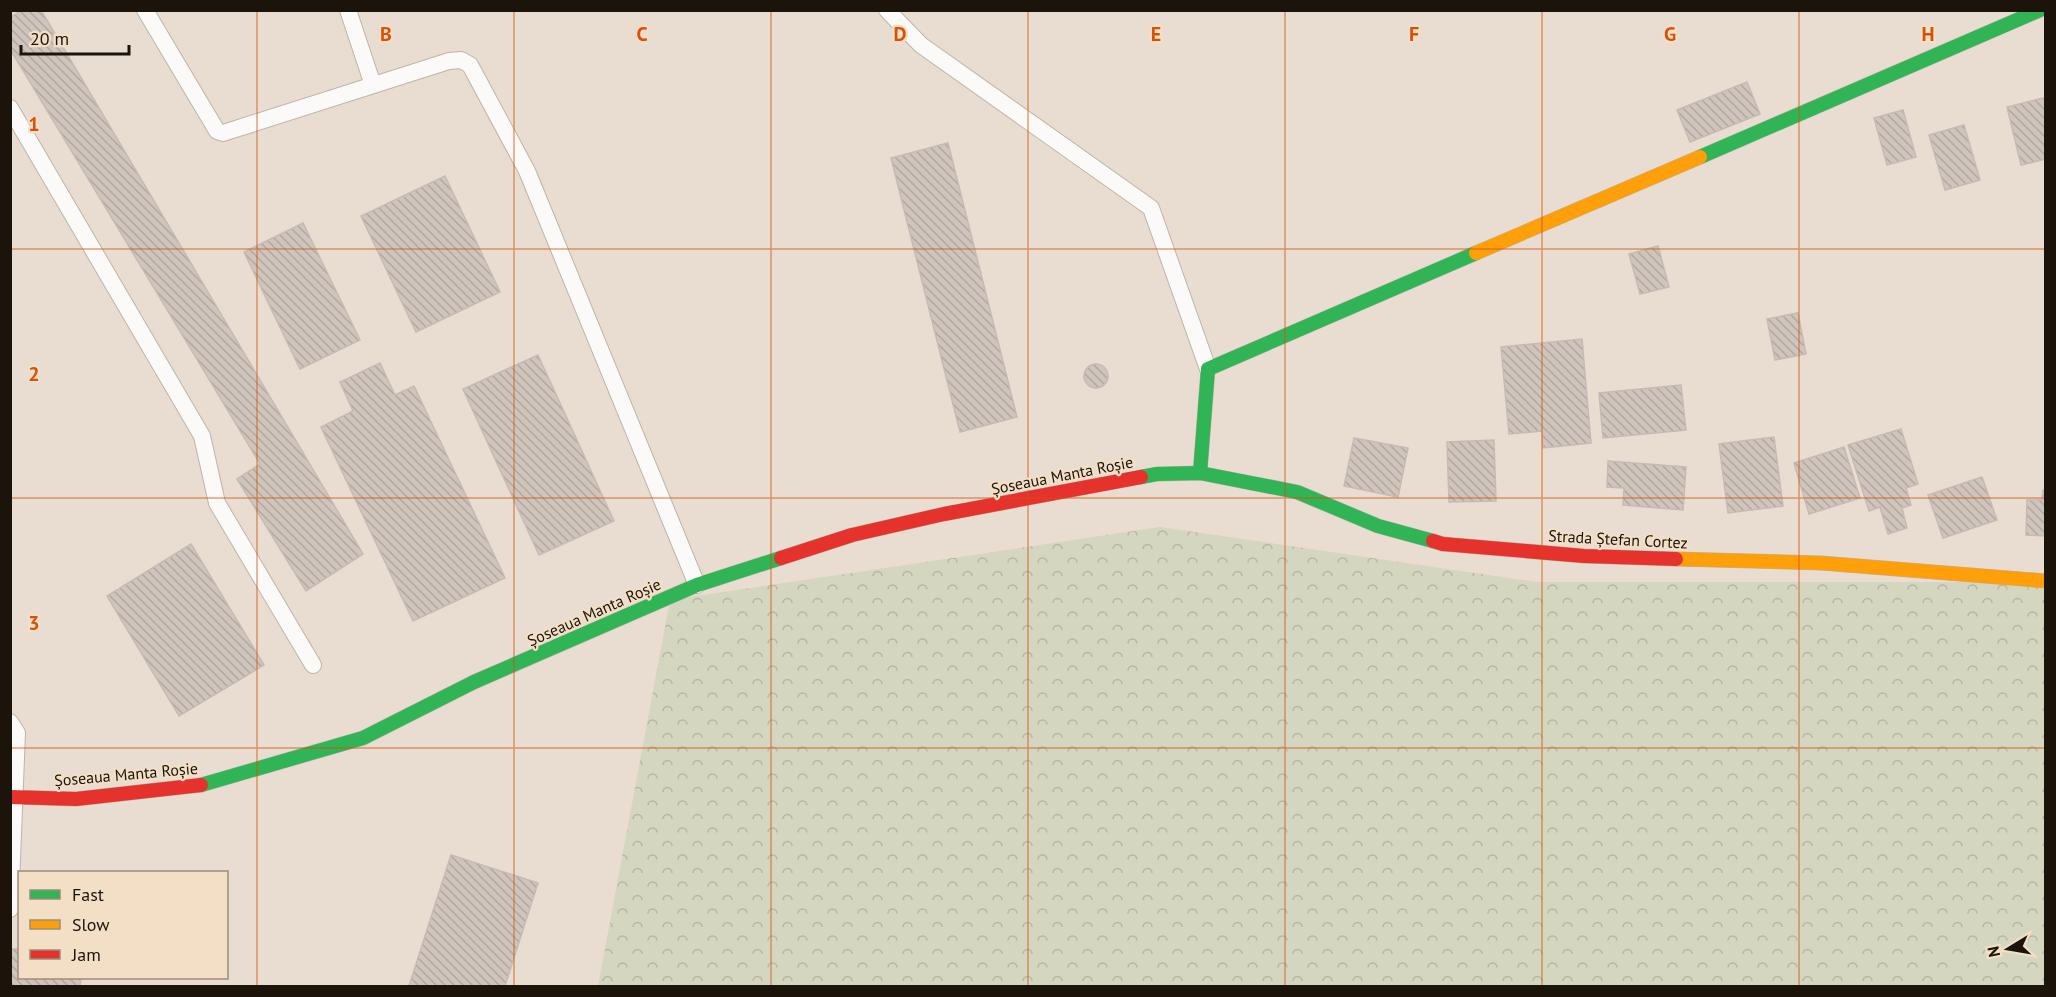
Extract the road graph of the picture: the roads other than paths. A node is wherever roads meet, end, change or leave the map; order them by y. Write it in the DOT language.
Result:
graph roads {
  1 [pos="145,10"];
  2 [pos="348,10"];
  3 [pos="887,10"];
  4 [pos="2040,10"];
  5 [pos="374,85"];
  6 [pos="10,108"];
  7 [pos="1208,369"];
  8 [pos="1200,473"];
  9 [pos="2046,581"];
  10 [pos="697,585"];
  11 [pos="313,665"];
  12 [pos="10,722"];
  13 [pos="12,797"];
  14 [pos="10,909"];
  1 -- 5 [label="lane"];
  2 -- 5 [label="lane"];
  3 -- 7 [label="lane"];
  4 -- 7 [label="street"];
  5 -- 10 [label="lane"];
  6 -- 11 [label="lane"];
  7 -- 8 [label="street"];
  8 -- 9 [label="street, Strada Ștefan Cortez"];
  8 -- 10 [label="street, Șoseaua Manta Roșie"];
  10 -- 13 [label="street, Șoseaua Manta Roșie"];
  12 -- 13 [label="lane"];
  13 -- 14 [label="lane"];
}
